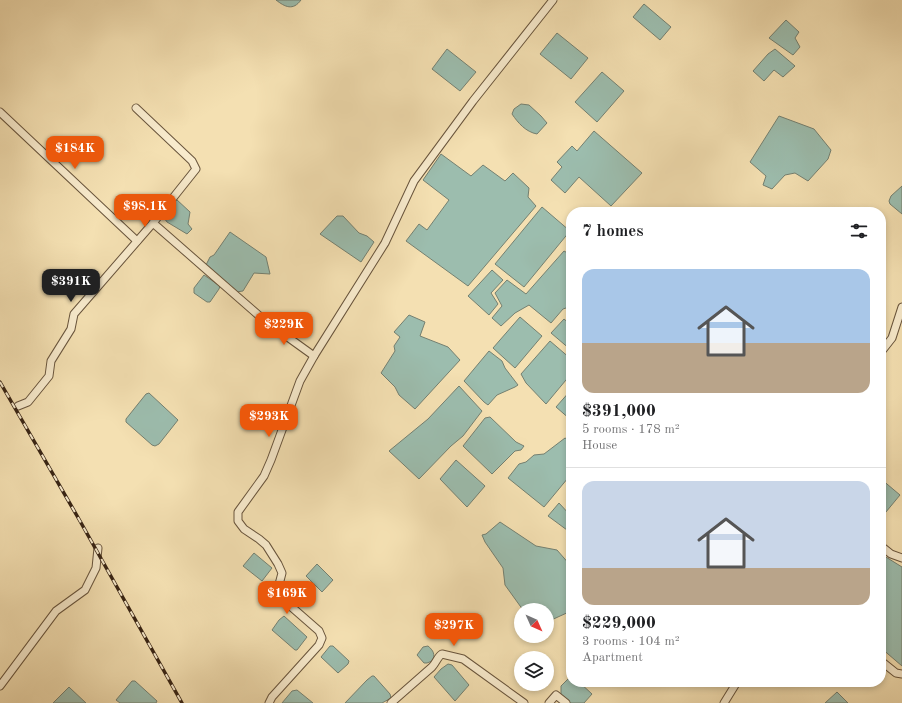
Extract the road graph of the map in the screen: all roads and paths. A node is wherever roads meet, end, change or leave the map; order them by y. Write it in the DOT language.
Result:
graph roads {
  1 [pos="553,0"];
  2 [pos="136,108"];
  3 [pos="0,112"];
  4 [pos="153,223"];
  5 [pos="137,241"];
  6 [pos="902,308"];
  7 [pos="886,346"];
  8 [pos="314,356"];
  9 [pos="18,406"];
  10 [pos="98,548"];
  11 [pos="886,550"];
  12 [pos="902,558"];
  13 [pos="886,665"];
  14 [pos="902,674"];
  15 [pos="0,686"];
  16 [pos="734,687"];
  17 [pos="269,703"];
  18 [pos="391,703"];
  19 [pos="524,703"];
  20 [pos="549,703"];
  21 [pos="566,703"];
  22 [pos="724,703"];
  1 -- 8 [label="street"];
  2 -- 4 [label="street"];
  3 -- 5 [label="street"];
  4 -- 5 [label="street"];
  4 -- 8 [label="street"];
  5 -- 9 [label="street"];
  6 -- 7 [label="street"];
  8 -- 17 [label="street"];
  10 -- 15 [label="street"];
  11 -- 12 [label="street"];
  13 -- 14 [label="street"];
  16 -- 22 [label="street"];
  18 -- 19 [label="street"];
  20 -- 21 [label="street"];
}
